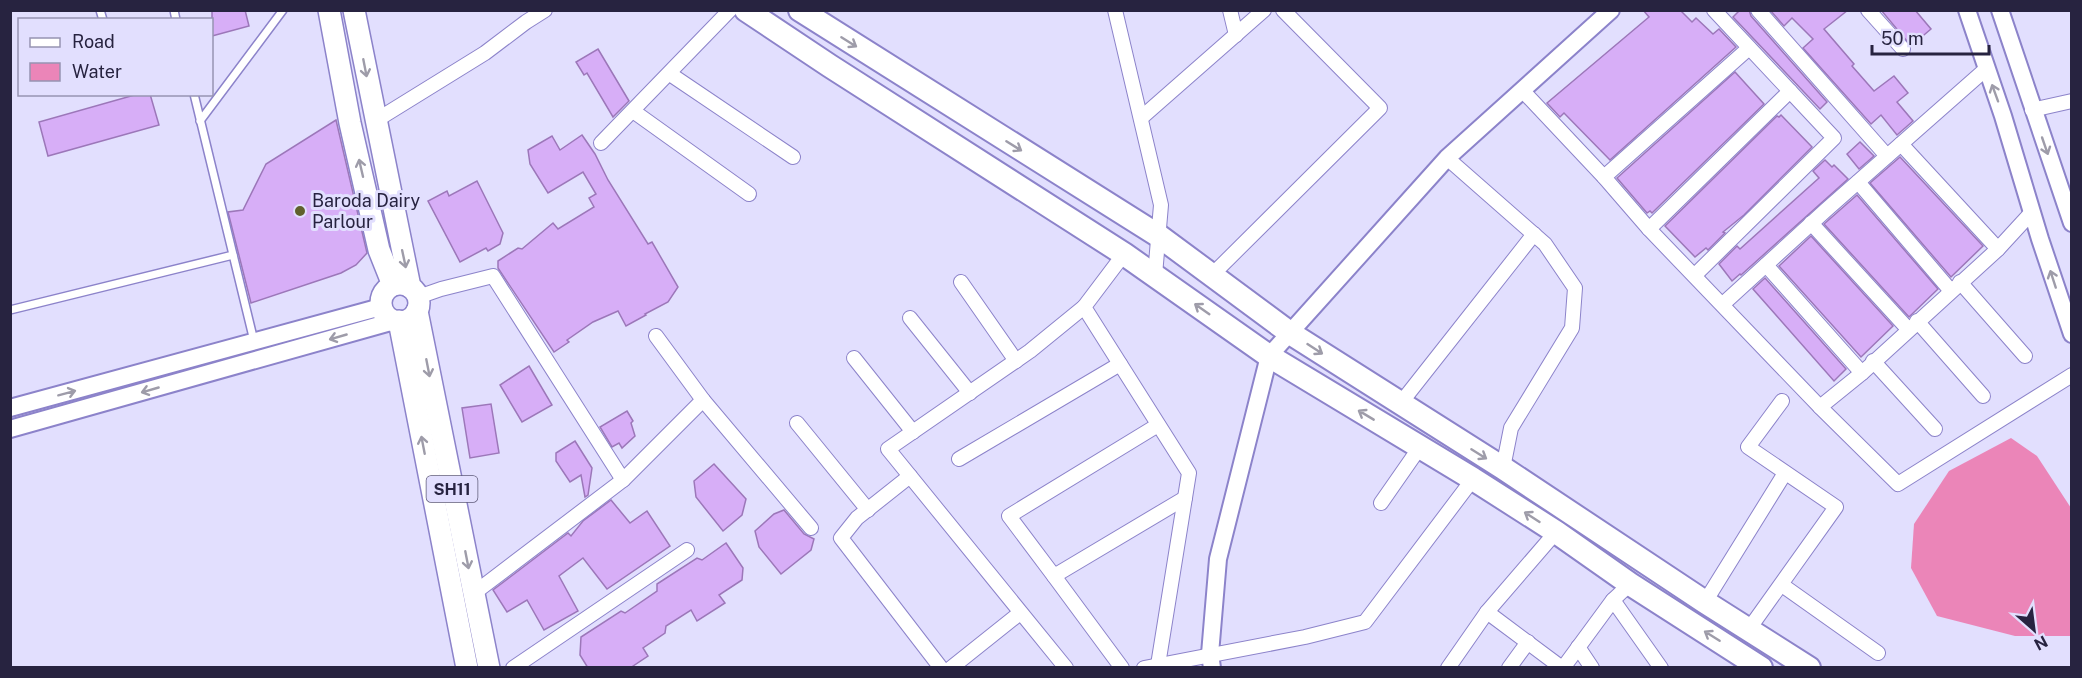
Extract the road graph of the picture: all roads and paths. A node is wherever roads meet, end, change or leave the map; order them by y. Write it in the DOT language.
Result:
graph roads {
  1 [pos="283,10"];
  2 [pos="329,10"];
  3 [pos="354,10"];
  4 [pos="545,10"];
  5 [pos="730,10"];
  6 [pos="746,10"];
  7 [pos="800,10"];
  8 [pos="1115,10"];
  9 [pos="1230,10"];
  10 [pos="1264,10"];
  11 [pos="1283,10"];
  12 [pos="1611,10"];
  13 [pos="1758,10"];
  14 [pos="1868,10"];
  15 [pos="1966,10"];
  16 [pos="2000,10"];
  17 [pos="1716,11"];
  18 [pos="1236,35"];
  19 [pos="1749,48"];
  20 [pos="1903,49"];
  21 [pos="1986,69"];
  22 [pos="670,74"];
  23 [pos="1521,90"];
  24 [pos="1790,91"];
  25 [pos="194,96"];
  26 [pos="2072,101"];
  27 [pos="2032,110"];
  28 [pos="633,111"];
  29 [pos="1141,118"];
  30 [pos="200,121"];
  31 [pos="375,122"];
  32 [pos="601,143"];
  33 [pos="1901,144"];
  34 [pos="1887,156"];
  35 [pos="793,157"];
  36 [pos="1447,158"];
  37 [pos="1604,177"];
  38 [pos="1858,182"];
  39 [pos="748,194"];
  40 [pos="2032,212"];
  41 [pos="1811,223"];
  42 [pos="2072,223"];
  43 [pos="1649,229"];
  44 [pos="1534,234"];
  45 [pos="1159,236"];
  46 [pos="1998,249"];
  47 [pos="1124,254"];
  48 [pos="233,255"];
  49 [pos="1766,265"];
  50 [pos="1155,275"];
  51 [pos="1212,275"];
  52 [pos="1695,275"];
  53 [pos="961,282"];
  54 [pos="1955,287"];
  55 [pos="402,304"];
  56 [pos="1723,304"];
  57 [pos="1084,307"];
  58 [pos="10,310"];
  59 [pos="910,318"];
  60 [pos="1913,325"];
  61 [pos="1290,333"];
  62 [pos="2072,334"];
  63 [pos="656,336"];
  64 [pos="254,341"];
  65 [pos="1269,356"];
  66 [pos="2025,356"];
  67 [pos="854,358"];
  68 [pos="1016,361"];
  69 [pos="1873,361"];
  70 [pos="1120,364"];
  71 [pos="1862,373"];
  72 [pos="2072,375"];
  73 [pos="970,393"];
  74 [pos="1983,396"];
  75 [pos="703,400"];
  76 [pos="1782,401"];
  77 [pos="1400,404"];
  78 [pos="1821,407"];
  79 [pos="10,408"];
  80 [pos="797,423"];
  81 [pos="1158,425"];
  82 [pos="10,429"];
  83 [pos="1935,429"];
  84 [pos="913,432"];
  85 [pos="1420,447"];
  86 [pos="959,459"];
  87 [pos="1503,468"];
  88 [pos="1785,473"];
  89 [pos="910,476"];
  90 [pos="1473,479"];
  91 [pos="623,480"];
  92 [pos="1185,498"];
  93 [pos="1381,503"];
  94 [pos="868,510"];
  95 [pos="811,528"];
  96 [pos="1556,532"];
  97 [pos="687,550"];
  98 [pos="1054,576"];
  99 [pos="1630,584"];
  100 [pos="1782,585"];
  101 [pos="473,594"];
  102 [pos="1613,600"];
  103 [pos="1705,602"];
  104 [pos="1487,612"];
  105 [pos="1020,613"];
  106 [pos="1749,629"];
  107 [pos="1528,642"];
  108 [pos="1578,647"];
  109 [pos="1878,653"];
  110 [pos="1211,661"];
  111 [pos="1151,666"];
  112 [pos="467,668"];
  113 [pos="489,668"];
  114 [pos="513,668"];
  115 [pos="941,668"];
  116 [pos="951,668"];
  117 [pos="1066,668"];
  118 [pos="1122,668"];
  119 [pos="1448,668"];
  120 [pos="1509,668"];
  121 [pos="1562,668"];
  122 [pos="1592,668"];
  123 [pos="1661,668"];
  124 [pos="1761,668"];
  125 [pos="1809,668"];
  1 -- 30 [label="lane"];
  55 -- 2 [label="main road, SH11, one-way"];
  3 -- 31 [label="main road, one-way"];
  4 -- 31 [label="street"];
  5 -- 22 [label="street"];
  6 -- 47 [label="highway"];
  7 -- 45 [label="highway, one-way"];
  8 -- 29 [label="street"];
  9 -- 18 [label="street"];
  10 -- 18 [label="street"];
  11 -- 51 [label="street"];
  12 -- 23 [label="street"];
  13 -- 34 [label="street"];
  14 -- 20 [label="street"];
  15 -- 21 [label="street"];
  16 -- 27 [label="street"];
  17 -- 19 [label="street"];
  18 -- 29 [label="street"];
  19 -- 24 [label="street"];
  19 -- 37 [label="street"];
  21 -- 33 [label="street"];
  40 -- 21 [label="street, one-way"];
  22 -- 28 [label="street"];
  22 -- 35 [label="street"];
  23 -- 36 [label="street"];
  23 -- 37 [label="street"];
  24 -- 43 [label="street"];
  24 -- 52 [label="street"];
  25 -- 30 [label="lane"];
  26 -- 27 [label="street"];
  27 -- 42 [label="street, one-way"];
  28 -- 32 [label="street"];
  28 -- 39 [label="street"];
  29 -- 45 [label="street"];
  30 -- 48 [label="lane"];
  31 -- 55 [label="main road, one-way"];
  33 -- 34 [label="street"];
  33 -- 46 [label="street"];
  34 -- 38 [label="street"];
  36 -- 44 [label="street"];
  36 -- 61 [label="street"];
  37 -- 43 [label="street"];
  38 -- 41 [label="street"];
  38 -- 54 [label="street"];
  40 -- 46 [label="street"];
  62 -- 40 [label="street, one-way"];
  41 -- 49 [label="street"];
  41 -- 60 [label="street"];
  43 -- 52 [label="street"];
  44 -- 77 [label="street"];
  44 -- 87 [label="street"];
  45 -- 50 [label="street"];
  45 -- 51 [label="highway"];
  46 -- 54 [label="street"];
  47 -- 50 [label="highway"];
  47 -- 57 [label="street"];
  48 -- 58 [label="lane"];
  48 -- 64 [label="lane"];
  49 -- 56 [label="street"];
  49 -- 71 [label="street"];
  65 -- 50 [label="highway, one-way"];
  51 -- 61 [label="highway"];
  52 -- 56 [label="street"];
  53 -- 68 [label="street"];
  54 -- 60 [label="street"];
  54 -- 66 [label="street"];
  55 -- 64 [label="street"];
  55 -- 82 [label="street, one-way"];
  55 -- 91 [label="street"];
  55 -- 101 [label="main road, SH11, one-way"];
  112 -- 55 [label="main road, SH11, one-way"];
  56 -- 78 [label="street"];
  57 -- 68 [label="street"];
  57 -- 70 [label="street"];
  59 -- 73 [label="street"];
  60 -- 69 [label="street"];
  60 -- 74 [label="street"];
  61 -- 65 [label="street"];
  61 -- 77 [label="highway, one-way"];
  63 -- 75 [label="street"];
  79 -- 64 [label="street, one-way"];
  85 -- 65 [label="highway, one-way"];
  65 -- 110 [label="street"];
  67 -- 84 [label="street"];
  68 -- 73 [label="street"];
  69 -- 71 [label="street"];
  69 -- 83 [label="street"];
  70 -- 81 [label="street"];
  70 -- 86 [label="street"];
  71 -- 78 [label="street"];
  72 -- 78 [label="street"];
  73 -- 84 [label="street"];
  75 -- 91 [label="street"];
  75 -- 95 [label="street"];
  76 -- 88 [label="street"];
  77 -- 87 [label="highway, one-way"];
  80 -- 94 [label="street"];
  81 -- 92 [label="street"];
  81 -- 98 [label="street"];
  84 -- 89 [label="street"];
  85 -- 90 [label="highway"];
  85 -- 93 [label="street"];
  87 -- 103 [label="highway"];
  88 -- 100 [label="street"];
  88 -- 103 [label="street"];
  89 -- 94 [label="street"];
  89 -- 105 [label="street"];
  96 -- 90 [label="highway, one-way"];
  90 -- 110 [label="street"];
  91 -- 101 [label="street"];
  92 -- 98 [label="street"];
  92 -- 111 [label="street"];
  94 -- 115 [label="street"];
  96 -- 99 [label="highway"];
  96 -- 104 [label="street"];
  97 -- 114 [label="street"];
  98 -- 118 [label="street"];
  99 -- 102 [label="street"];
  124 -- 99 [label="highway, one-way"];
  100 -- 106 [label="street"];
  100 -- 109 [label="street"];
  101 -- 113 [label="main road, SH11"];
  102 -- 108 [label="street"];
  102 -- 123 [label="street"];
  103 -- 106 [label="highway"];
  104 -- 107 [label="street"];
  104 -- 119 [label="street"];
  105 -- 116 [label="street"];
  105 -- 117 [label="street"];
  106 -- 125 [label="highway"];
  107 -- 120 [label="street"];
  107 -- 121 [label="street"];
  108 -- 121 [label="street"];
  108 -- 122 [label="street"];
  110 -- 111 [label="street"];
}
